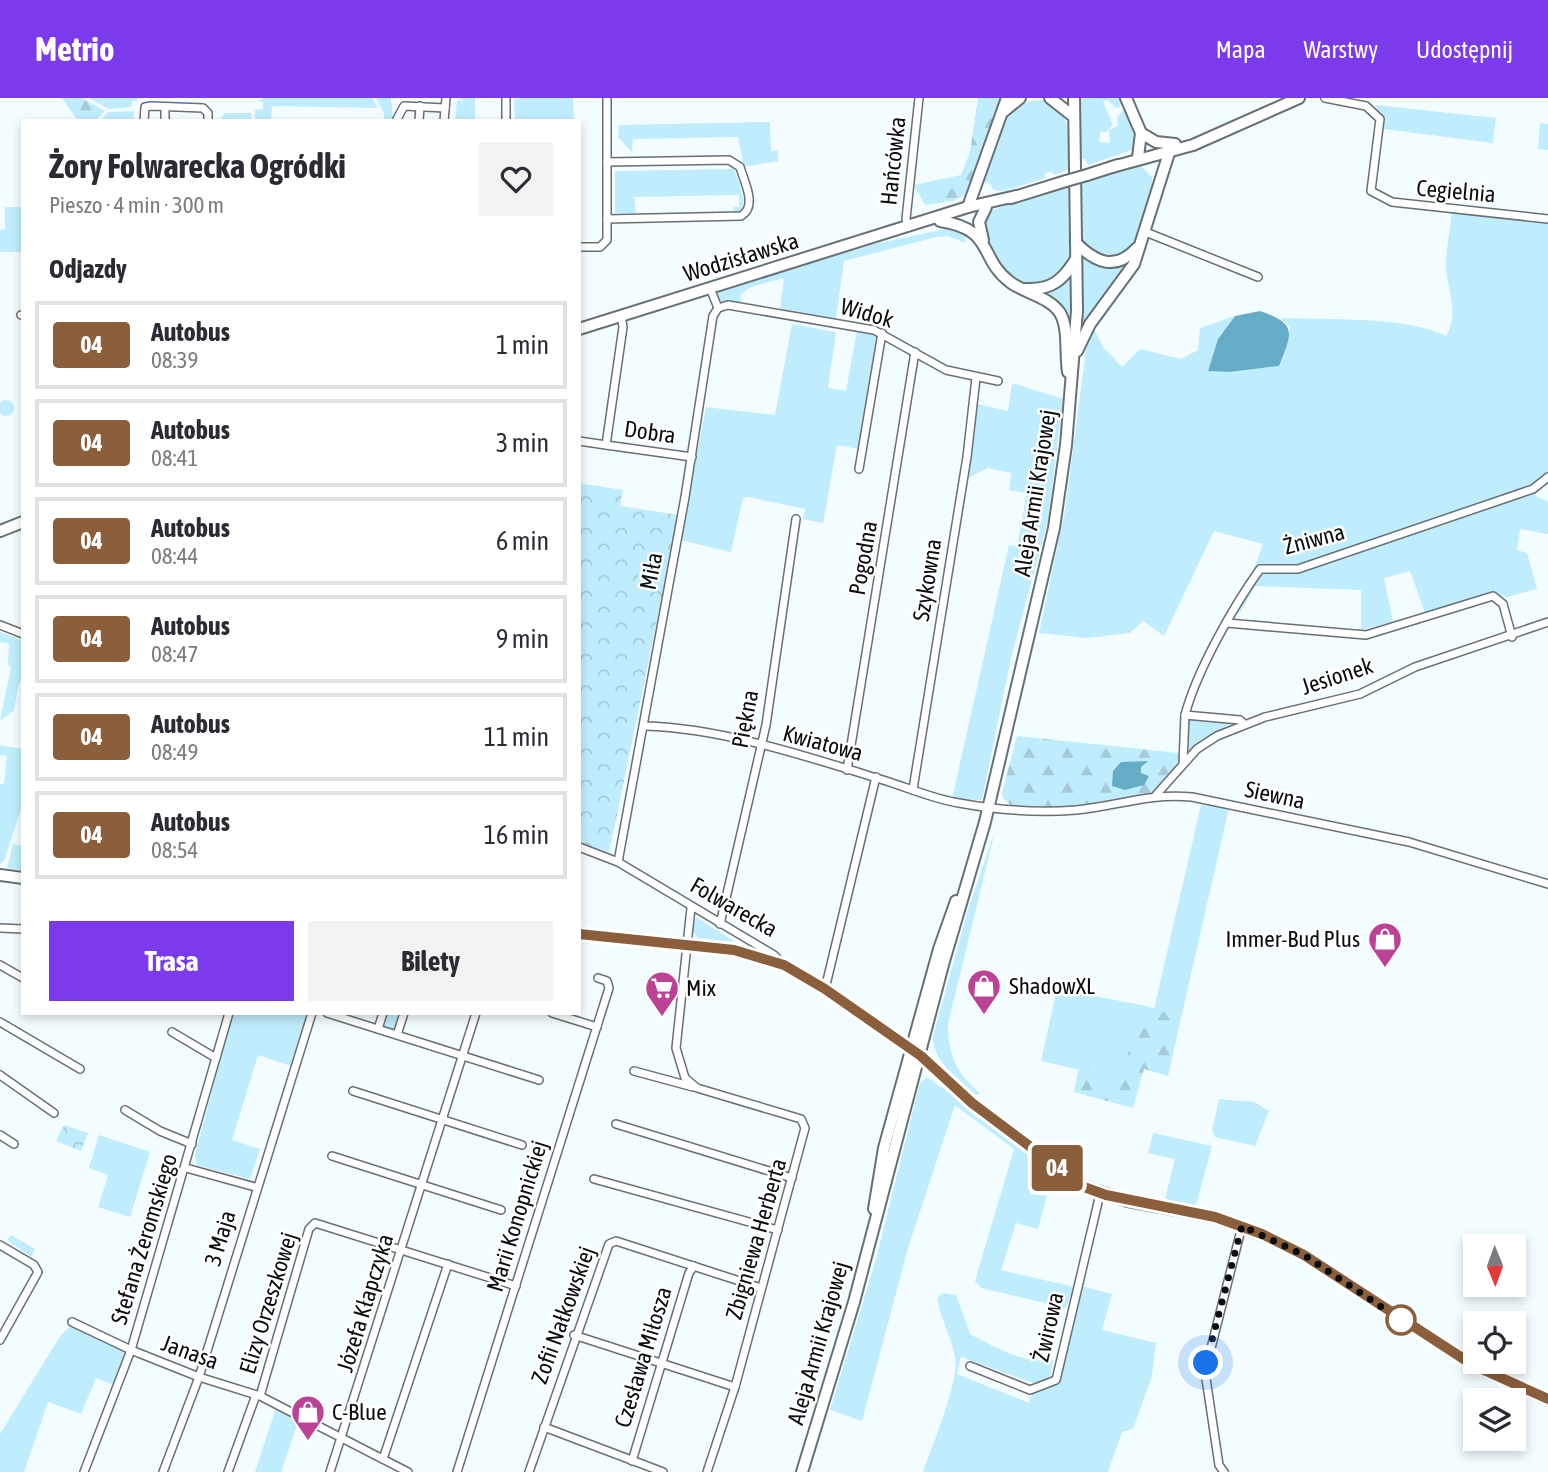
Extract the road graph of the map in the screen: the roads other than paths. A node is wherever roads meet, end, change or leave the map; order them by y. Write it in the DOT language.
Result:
graph roads {
  1 [pos="398,98"];
  2 [pos="446,98"];
  3 [pos="506,98"];
  4 [pos="607,98"];
  5 [pos="919,98"];
  6 [pos="1007,98"];
  7 [pos="1020,98"];
  8 [pos="1050,98"];
  9 [pos="1126,98"];
  10 [pos="1299,98"];
  11 [pos="1325,98"];
  12 [pos="1074,99"];
  13 [pos="404,106"];
  14 [pos="420,106"];
  15 [pos="165,107"];
  16 [pos="445,108"];
  17 [pos="1004,111"];
  18 [pos="1073,116"];
  19 [pos="144,119"];
  20 [pos="165,119"];
  21 [pos="208,119"];
  22 [pos="397,119"];
  23 [pos="419,119"];
  24 [pos="444,119"];
  25 [pos="506,119"];
  26 [pos="1141,133"];
  27 [pos="1172,149"];
  28 [pos="1138,159"];
  29 [pos="607,162"];
  30 [pos="981,174"];
  31 [pos="1156,186"];
  32 [pos="989,204"];
  33 [pos="968,207"];
  34 [pos="607,219"];
  35 [pos="1548,219"];
  36 [pos="940,221"];
  37 [pos="911,226"];
  38 [pos="1143,231"];
  39 [pos="1076,243"];
  40 [pos="1139,246"];
  41 [pos="581,247"];
  42 [pos="987,249"];
  43 [pos="1076,259"];
  44 [pos="1258,277"];
  45 [pos="710,288"];
  46 [pos="1022,288"];
  47 [pos="718,308"];
  48 [pos="621,315"];
  49 [pos="581,328"];
  50 [pos="882,333"];
  51 [pos="915,352"];
  52 [pos="1074,357"];
  53 [pos="976,378"];
  54 [pos="998,381"];
  55 [pos="1072,387"];
  56 [pos="581,441"];
  57 [pos="606,445"];
  58 [pos="692,457"];
  59 [pos="859,469"];
  60 [pos="1548,477"];
  61 [pos="796,519"];
  62 [pos="21,523"];
  63 [pos="0,531"];
  64 [pos="1548,622"];
  65 [pos="1227,623"];
  66 [pos="0,625"];
  67 [pos="21,633"];
  68 [pos="1512,637"];
  69 [pos="1185,715"];
  70 [pos="1244,724"];
  71 [pos="645,726"];
  72 [pos="760,746"];
  73 [pos="1183,764"];
  74 [pos="847,770"];
  75 [pos="876,778"];
  76 [pos="913,789"];
  77 [pos="1156,795"];
  78 [pos="989,807"];
  79 [pos="581,848"];
  80 [pos="618,862"];
  81 [pos="0,875"];
  82 [pos="21,878"];
  83 [pos="1548,884"];
  84 [pos="691,908"];
  85 [pos="720,924"];
  86 [pos="0,928"];
  87 [pos="21,929"];
  88 [pos="581,934"];
  89 [pos="688,946"];
  90 [pos="763,948"];
  91 [pos="751,954"];
  92 [pos="0,965"];
  93 [pos="784,965"];
  94 [pos="21,977"];
  95 [pos="598,978"];
  96 [pos="825,989"];
  97 [pos="228,1015"];
  98 [pos="311,1015"];
  99 [pos="333,1015"];
  100 [pos="382,1015"];
  101 [pos="403,1015"];
  102 [pos="475,1015"];
  103 [pos="558,1015"];
  104 [pos="0,1022"];
  105 [pos="597,1027"];
  106 [pos="378,1029"];
  107 [pos="172,1032"];
  108 [pos="397,1035"];
  109 [pos="915,1052"];
  110 [pos="463,1055"];
  111 [pos="216,1058"];
  112 [pos="80,1069"];
  113 [pos="634,1071"];
  114 [pos="0,1075"];
  115 [pos="539,1080"];
  116 [pos="698,1088"];
  117 [pos="353,1091"];
  118 [pos="125,1110"];
  119 [pos="54,1113"];
  120 [pos="442,1120"];
  121 [pos="617,1124"];
  122 [pos="0,1135"];
  123 [pos="14,1144"];
  124 [pos="192,1144"];
  125 [pos="522,1145"];
  126 [pos="332,1156"];
  127 [pos="186,1168"];
  128 [pos="792,1178"];
  129 [pos="594,1179"];
  130 [pos="422,1185"];
  131 [pos="255,1187"];
  132 [pos="1100,1194"];
  133 [pos="501,1210"];
  134 [pos="1242,1226"];
  135 [pos="778,1230"];
  136 [pos="0,1245"];
  137 [pos="402,1249"];
  138 [pos="448,1264"];
  139 [pos="694,1266"];
  140 [pos="516,1286"];
  141 [pos="761,1289"];
  142 [pos="72,1322"];
  143 [pos="574,1335"];
  144 [pos="0,1340"];
  145 [pos="131,1350"];
  146 [pos="661,1363"];
  147 [pos="970,1366"];
  148 [pos="199,1377"];
  149 [pos="736,1387"];
  150 [pos="258,1396"];
  151 [pos="1548,1399"];
  152 [pos="544,1427"];
  153 [pos="342,1438"];
  154 [pos="383,1459"];
  155 [pos="632,1461"];
  156 [pos="84,1472"];
  157 [pos="163,1472"];
  158 [pos="228,1472"];
  159 [pos="330,1472"];
  160 [pos="408,1472"];
  161 [pos="457,1472"];
  162 [pos="529,1472"];
  163 [pos="663,1472"];
  164 [pos="707,1472"];
  165 [pos="802,1472"];
  166 [pos="1224,1472"];
  1 -- 13 [label="street"];
  2 -- 16 [label="street"];
  3 -- 25 [label="street"];
  4 -- 29 [label="street"];
  5 -- 37 [label="street, Hańcówka"];
  6 -- 17 [label="main road"];
  7 -- 17 [label="main road"];
  8 -- 18 [label="main road"];
  9 -- 26 [label="main road"];
  10 -- 27 [label="main road, Wodzisławska"];
  11 -- 35 [label="street, Cegielnia"];
  12 -- 18 [label="main road, Aleja Armii Krajowej"];
  13 -- 14 [label="street"];
  13 -- 22 [label="street"];
  14 -- 16 [label="street"];
  14 -- 23 [label="street"];
  15 -- 19 [label="street"];
  15 -- 20 [label="street"];
  15 -- 21 [label="street"];
  16 -- 24 [label="street"];
  17 -- 30 [label="main road"];
  18 -- 39 [label="main road, Aleja Armii Krajowej"];
  26 -- 27 [label="main road"];
  26 -- 28 [label="main road"];
  27 -- 28 [label="main road, Wodzisławska"];
  27 -- 31 [label="main road"];
  28 -- 31 [label="main road"];
  28 -- 32 [label="main road, Wodzisławska, bridge"];
  29 -- 34 [label="street"];
  29 -- 34 [label="street"];
  30 -- 32 [label="main road"];
  30 -- 33 [label="main road"];
  31 -- 38 [label="main road"];
  32 -- 33 [label="main road, Wodzisławska"];
  32 -- 36 [label="main road, Wodzisławska"];
  32 -- 42 [label="main road"];
  33 -- 37 [label="main road, Wodzisławska"];
  34 -- 41 [label="street"];
  36 -- 37 [label="main road, Wodzisławska"];
  36 -- 42 [label="main road"];
  37 -- 45 [label="main road, Wodzisławska"];
  38 -- 40 [label="main road"];
  38 -- 44 [label="street"];
  39 -- 40 [label="main road"];
  39 -- 43 [label="main road, Aleja Armii Krajowej"];
  40 -- 52 [label="main road"];
  42 -- 46 [label="main road"];
  43 -- 46 [label="main road"];
  43 -- 52 [label="main road, Aleja Armii Krajowej"];
  45 -- 47 [label="street"];
  45 -- 48 [label="main road, Wodzisławska"];
  46 -- 55 [label="main road"];
  47 -- 50 [label="street, Widok"];
  47 -- 58 [label="street, Miła"];
  48 -- 49 [label="main road, Wodzisławska"];
  48 -- 57 [label="street, Dobra"];
  50 -- 51 [label="street, Widok"];
  50 -- 59 [label="street"];
  51 -- 53 [label="street, Widok"];
  51 -- 74 [label="street, Pogodna"];
  52 -- 55 [label="main road, Aleja Armii Krajowej"];
  53 -- 54 [label="street, Widok"];
  53 -- 76 [label="street, Szykowna"];
  55 -- 78 [label="main road, Aleja Armii Krajowej"];
  56 -- 57 [label="street"];
  57 -- 58 [label="street, Dobra"];
  58 -- 71 [label="street, Miła"];
  60 -- 65 [label="street, Żniwna"];
  61 -- 72 [label="street, Piękna"];
  62 -- 63 [label="main road"];
  64 -- 68 [label="street, Jesionek"];
  65 -- 68 [label="street"];
  65 -- 69 [label="street, Żniwna"];
  66 -- 67 [label="street"];
  68 -- 70 [label="street, Jesionek"];
  69 -- 70 [label="street"];
  69 -- 73 [label="street, Żniwna"];
  70 -- 73 [label="street, Jesionek"];
  71 -- 72 [label="street, Kwiatowa"];
  71 -- 80 [label="street, Miła"];
  72 -- 74 [label="street, Kwiatowa"];
  72 -- 85 [label="street, Piękna"];
  73 -- 77 [label="street, Jesionek"];
  74 -- 75 [label="street, Kwiatowa"];
  75 -- 76 [label="street, Kwiatowa"];
  75 -- 96 [label="street"];
  76 -- 78 [label="street, Kwiatowa"];
  77 -- 78 [label="street, Siewna"];
  77 -- 83 [label="street, Siewna"];
  78 -- 109 [label="main road, Aleja Armii Krajowej"];
  79 -- 80 [label="street, Folwarecka"];
  80 -- 84 [label="street, Folwarecka"];
  81 -- 82 [label="main road"];
  84 -- 85 [label="street, Folwarecka"];
  84 -- 89 [label="street"];
  85 -- 90 [label="street, Folwarecka"];
  86 -- 87 [label="street"];
  88 -- 89 [label="main road"];
  89 -- 91 [label="main road"];
  89 -- 116 [label="street"];
  90 -- 91 [label="street"];
  90 -- 93 [label="street, Folwarecka"];
  91 -- 93 [label="main road"];
  92 -- 94 [label="street"];
  93 -- 96 [label="main road, Folwarecka"];
  95 -- 105 [label="street, Marii Konopnickiej"];
  96 -- 109 [label="main road, Folwarecka"];
  97 -- 111 [label="street, Stefana Żeromskiego"];
  98 -- 131 [label="street, 3 Maja"];
  99 -- 106 [label="street"];
  100 -- 106 [label="street"];
  101 -- 108 [label="street"];
  102 -- 110 [label="street, Józefa Kłapczyka"];
  103 -- 105 [label="street"];
  104 -- 112 [label="street"];
  105 -- 140 [label="street, Marii Konopnickiej"];
  106 -- 108 [label="street"];
  107 -- 111 [label="street"];
  108 -- 110 [label="street"];
  109 -- 132 [label="main road, Folwarecka"];
  109 -- 165 [label="main road, Aleja Armii Krajowej"];
  110 -- 115 [label="street"];
  110 -- 120 [label="street, Józefa Kłapczyka"];
  111 -- 124 [label="street, Stefana Żeromskiego"];
  113 -- 116 [label="street, Zbigniewa Herberta"];
  114 -- 119 [label="street"];
  116 -- 128 [label="street, Zbigniewa Herberta"];
  117 -- 120 [label="street"];
  118 -- 124 [label="street"];
  120 -- 125 [label="street"];
  120 -- 130 [label="street, Józefa Kłapczyka"];
  121 -- 128 [label="street"];
  122 -- 123 [label="street"];
  124 -- 127 [label="street, Stefana Żeromskiego"];
  126 -- 130 [label="street"];
  127 -- 131 [label="street"];
  127 -- 145 [label="street, Stefana Żeromskiego"];
  128 -- 135 [label="street, Zbigniewa Herberta"];
  129 -- 135 [label="street"];
  130 -- 133 [label="street"];
  130 -- 137 [label="street, Józefa Kłapczyka"];
  131 -- 148 [label="street, 3 Maja"];
  132 -- 134 [label="main road, Folwarecka"];
  132 -- 147 [label="street, Żwirowa"];
  134 -- 151 [label="main road, Folwarecka"];
  134 -- 166 [label="street"];
  135 -- 141 [label="street, Zbigniewa Herberta"];
  136 -- 144 [label="street"];
  137 -- 138 [label="street, Elizy Orzeszkowej"];
  137 -- 150 [label="street, Elizy Orzeszkowej"];
  137 -- 153 [label="street, Józefa Kłapczyka"];
  138 -- 140 [label="street, Elizy Orzeszkowej"];
  138 -- 154 [label="street"];
  139 -- 141 [label="street, Zofii Nałkowskiej"];
  139 -- 143 [label="street, Zofii Nałkowskiej"];
  139 -- 146 [label="street, Czesława Miłosza"];
  140 -- 161 [label="street, Marii Konopnickiej"];
  141 -- 149 [label="street, Zbigniewa Herberta"];
  142 -- 145 [label="street, Janasa"];
  143 -- 146 [label="street"];
  143 -- 152 [label="street, Zofii Nałkowskiej"];
  145 -- 148 [label="street, Janasa"];
  145 -- 156 [label="street, Stefana Żeromskiego"];
  146 -- 149 [label="street"];
  146 -- 155 [label="street, Czesława Miłosza"];
  148 -- 150 [label="street, Janasa"];
  148 -- 157 [label="street, 3 Maja"];
  149 -- 164 [label="street, Zbigniewa Herberta"];
  150 -- 153 [label="street, Janasa"];
  150 -- 158 [label="street"];
  152 -- 155 [label="street"];
  152 -- 162 [label="street, Zofii Nałkowskiej"];
  153 -- 154 [label="street, Janasa"];
  153 -- 159 [label="street, Józefa Kłapczyka"];
  154 -- 160 [label="street, Janasa"];
  155 -- 163 [label="street"];
}
